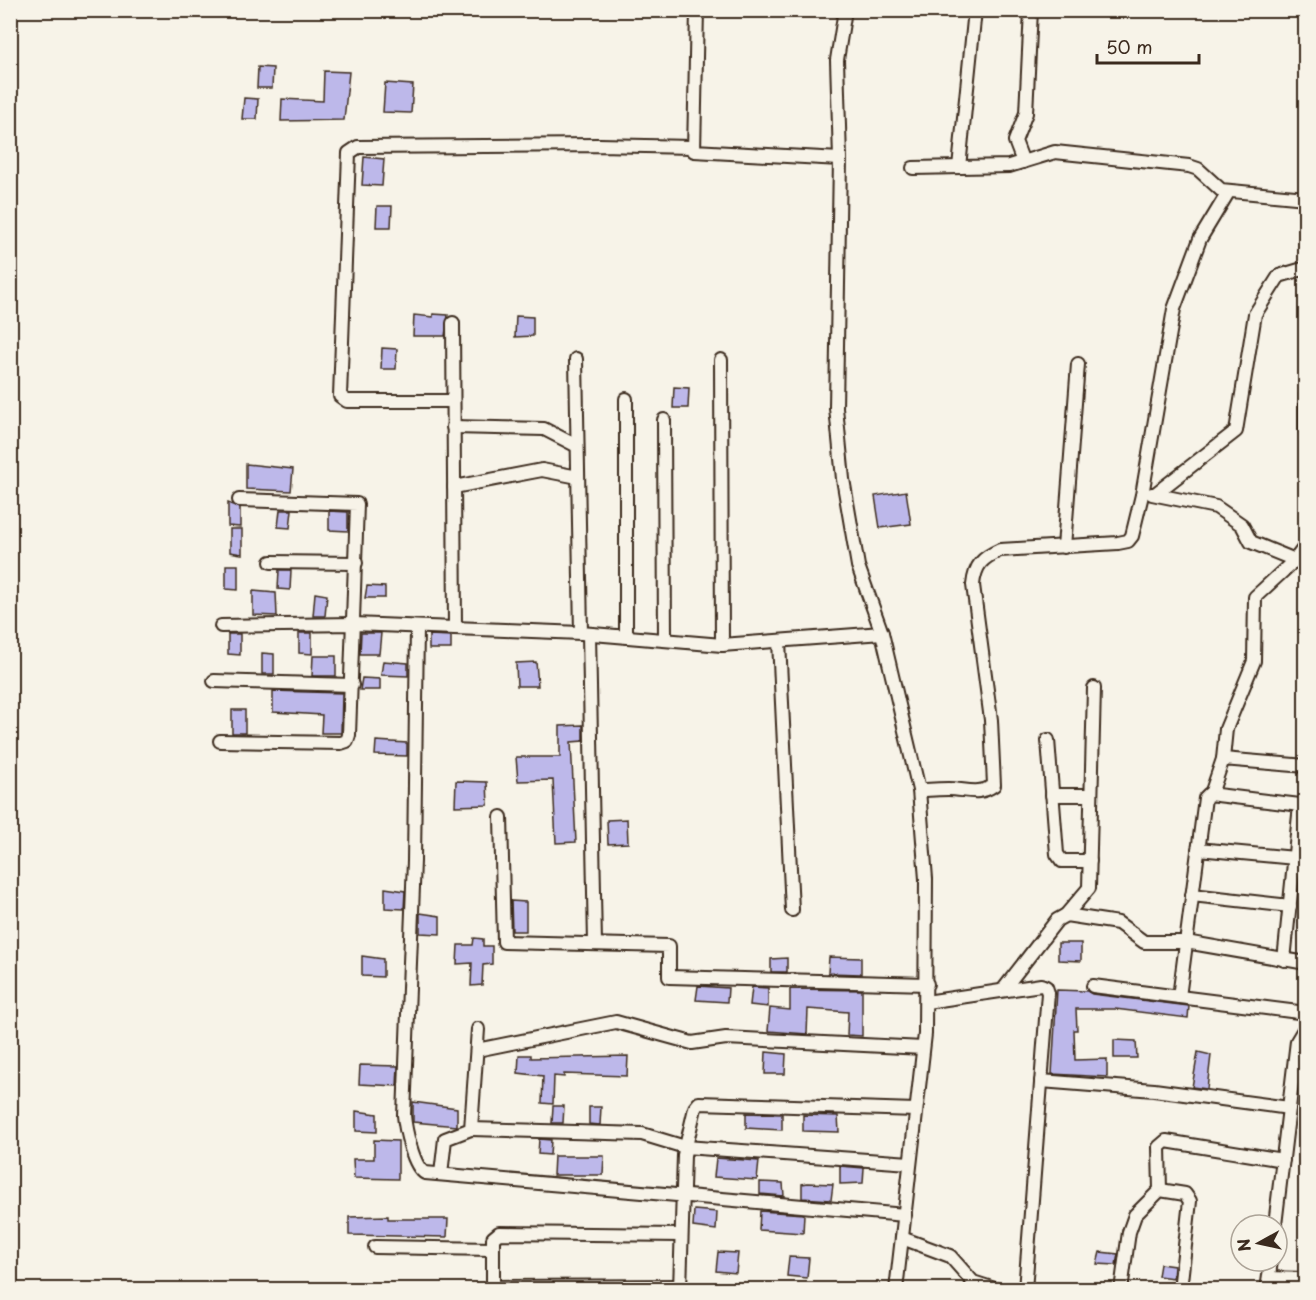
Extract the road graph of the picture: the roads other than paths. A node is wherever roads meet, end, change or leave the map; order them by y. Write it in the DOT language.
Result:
graph roads {
  1 [pos="697,10"];
  2 [pos="845,10"];
  3 [pos="975,10"];
  4 [pos="1031,10"];
  5 [pos="692,147"];
  6 [pos="840,159"];
  7 [pos="1023,162"];
  8 [pos="959,167"];
  9 [pos="913,168"];
  10 [pos="1229,191"];
  11 [pos="1305,198"];
  12 [pos="1305,268"];
  13 [pos="453,323"];
  14 [pos="576,358"];
  15 [pos="721,360"];
  16 [pos="1078,364"];
  17 [pos="1305,396"];
  18 [pos="626,399"];
  19 [pos="453,401"];
  20 [pos="664,420"];
  21 [pos="453,428"];
  22 [pos="1305,430"];
  23 [pos="577,446"];
  24 [pos="578,477"];
  25 [pos="454,487"];
  26 [pos="1155,494"];
  27 [pos="1142,495"];
  28 [pos="239,500"];
  29 [pos="1305,545"];
  30 [pos="1065,547"];
  31 [pos="1294,560"];
  32 [pos="271,562"];
  33 [pos="357,563"];
  34 [pos="354,624"];
  35 [pos="221,626"];
  36 [pos="417,627"];
  37 [pos="455,628"];
  38 [pos="882,633"];
  39 [pos="585,634"];
  40 [pos="626,636"];
  41 [pos="665,639"];
  42 [pos="779,641"];
  43 [pos="722,645"];
  44 [pos="214,681"];
  45 [pos="352,685"];
  46 [pos="1094,688"];
  47 [pos="1048,740"];
  48 [pos="219,741"];
  49 [pos="1222,759"];
  50 [pos="1305,766"];
  51 [pos="919,790"];
  52 [pos="1211,794"];
  53 [pos="1052,795"];
  54 [pos="1091,795"];
  55 [pos="501,817"];
  56 [pos="1198,849"];
  57 [pos="1295,858"];
  58 [pos="1090,861"];
  59 [pos="1192,896"];
  60 [pos="1290,906"];
  61 [pos="792,910"];
  62 [pos="1066,915"];
  63 [pos="1185,942"];
  64 [pos="595,944"];
  65 [pos="1284,960"];
  66 [pos="1305,963"];
  67 [pos="927,984"];
  68 [pos="1094,986"];
  69 [pos="1003,990"];
  70 [pos="1179,997"];
  71 [pos="926,1002"];
  72 [pos="1305,1013"];
  73 [pos="1305,1026"];
  74 [pos="478,1029"];
  75 [pos="923,1047"];
  76 [pos="477,1050"];
  77 [pos="1301,1051"];
  78 [pos="1041,1081"];
  79 [pos="1289,1108"];
  80 [pos="916,1110"];
  81 [pos="471,1129"];
  82 [pos="685,1147"];
  83 [pos="1283,1160"];
  84 [pos="910,1163"];
  85 [pos="441,1174"];
  86 [pos="1160,1190"];
  87 [pos="682,1196"];
  88 [pos="1276,1213"];
  89 [pos="904,1215"];
  90 [pos="681,1234"];
  91 [pos="902,1238"];
  92 [pos="375,1246"];
  93 [pos="493,1249"];
  94 [pos="1305,1279"];
  95 [pos="1268,1284"];
  96 [pos="493,1288"];
  97 [pos="572,1288"];
  98 [pos="680,1288"];
  99 [pos="896,1290"];
  100 [pos="998,1290"];
  101 [pos="1026,1290"];
  102 [pos="1121,1290"];
  103 [pos="1180,1290"];
  1 -- 5 [label="street"];
  2 -- 6 [label="street"];
  3 -- 8 [label="street"];
  4 -- 7 [label="street"];
  5 -- 6 [label="street"];
  5 -- 19 [label="street"];
  6 -- 38 [label="street"];
  7 -- 8 [label="street"];
  7 -- 10 [label="street"];
  8 -- 9 [label="street"];
  10 -- 11 [label="street"];
  10 -- 27 [label="street"];
  12 -- 26 [label="street"];
  13 -- 19 [label="street"];
  14 -- 23 [label="street"];
  15 -- 43 [label="street"];
  16 -- 30 [label="street"];
  17 -- 22 [label="street"];
  18 -- 40 [label="street"];
  19 -- 21 [label="street"];
  20 -- 41 [label="street"];
  21 -- 23 [label="street"];
  21 -- 25 [label="street"];
  23 -- 24 [label="street"];
  24 -- 25 [label="street"];
  24 -- 39 [label="street"];
  25 -- 37 [label="street"];
  26 -- 27 [label="street"];
  26 -- 31 [label="street"];
  27 -- 30 [label="street"];
  28 -- 33 [label="street"];
  29 -- 31 [label="street"];
  30 -- 51 [label="street"];
  31 -- 49 [label="street"];
  32 -- 33 [label="street"];
  33 -- 34 [label="street"];
  34 -- 35 [label="street"];
  34 -- 36 [label="street"];
  34 -- 45 [label="street"];
  36 -- 37 [label="street"];
  36 -- 85 [label="street"];
  37 -- 39 [label="street"];
  38 -- 42 [label="street"];
  38 -- 51 [label="street"];
  39 -- 40 [label="street"];
  39 -- 64 [label="street"];
  40 -- 41 [label="street"];
  41 -- 43 [label="street"];
  42 -- 43 [label="street"];
  42 -- 61 [label="street"];
  44 -- 45 [label="street"];
  45 -- 48 [label="street"];
  46 -- 54 [label="street"];
  47 -- 53 [label="street"];
  49 -- 50 [label="street"];
  49 -- 52 [label="street"];
  51 -- 67 [label="street"];
  52 -- 56 [label="street"];
  52 -- 57 [label="street"];
  53 -- 54 [label="street"];
  53 -- 58 [label="street"];
  54 -- 58 [label="street"];
  55 -- 64 [label="street"];
  56 -- 57 [label="street"];
  56 -- 59 [label="street"];
  57 -- 60 [label="street"];
  58 -- 62 [label="street"];
  59 -- 60 [label="street"];
  59 -- 63 [label="street"];
  60 -- 65 [label="street"];
  62 -- 63 [label="street"];
  62 -- 69 [label="street"];
  63 -- 65 [label="street"];
  63 -- 70 [label="street"];
  64 -- 67 [label="street"];
  65 -- 66 [label="street"];
  67 -- 71 [label="street"];
  68 -- 70 [label="street"];
  69 -- 71 [label="street"];
  69 -- 78 [label="street"];
  70 -- 72 [label="street"];
  71 -- 75 [label="street"];
  73 -- 77 [label="street"];
  74 -- 76 [label="street"];
  75 -- 76 [label="street"];
  75 -- 80 [label="street"];
  76 -- 81 [label="street"];
  77 -- 79 [label="street"];
  78 -- 79 [label="street"];
  78 -- 101 [label="street"];
  79 -- 83 [label="street"];
  80 -- 82 [label="street"];
  80 -- 84 [label="street"];
  81 -- 82 [label="street"];
  81 -- 85 [label="street"];
  82 -- 84 [label="street"];
  82 -- 87 [label="street"];
  83 -- 86 [label="street"];
  83 -- 88 [label="street"];
  84 -- 89 [label="street"];
  85 -- 87 [label="street"];
  86 -- 102 [label="street"];
  86 -- 103 [label="street"];
  87 -- 89 [label="street"];
  87 -- 90 [label="street"];
  89 -- 91 [label="street"];
  90 -- 93 [label="street"];
  90 -- 98 [label="street"];
  91 -- 99 [label="street"];
  91 -- 100 [label="street"];
  92 -- 93 [label="street"];
  93 -- 96 [label="street"];
  94 -- 95 [label="street"];
  96 -- 97 [label="street"];
  97 -- 98 [label="street"];
}
